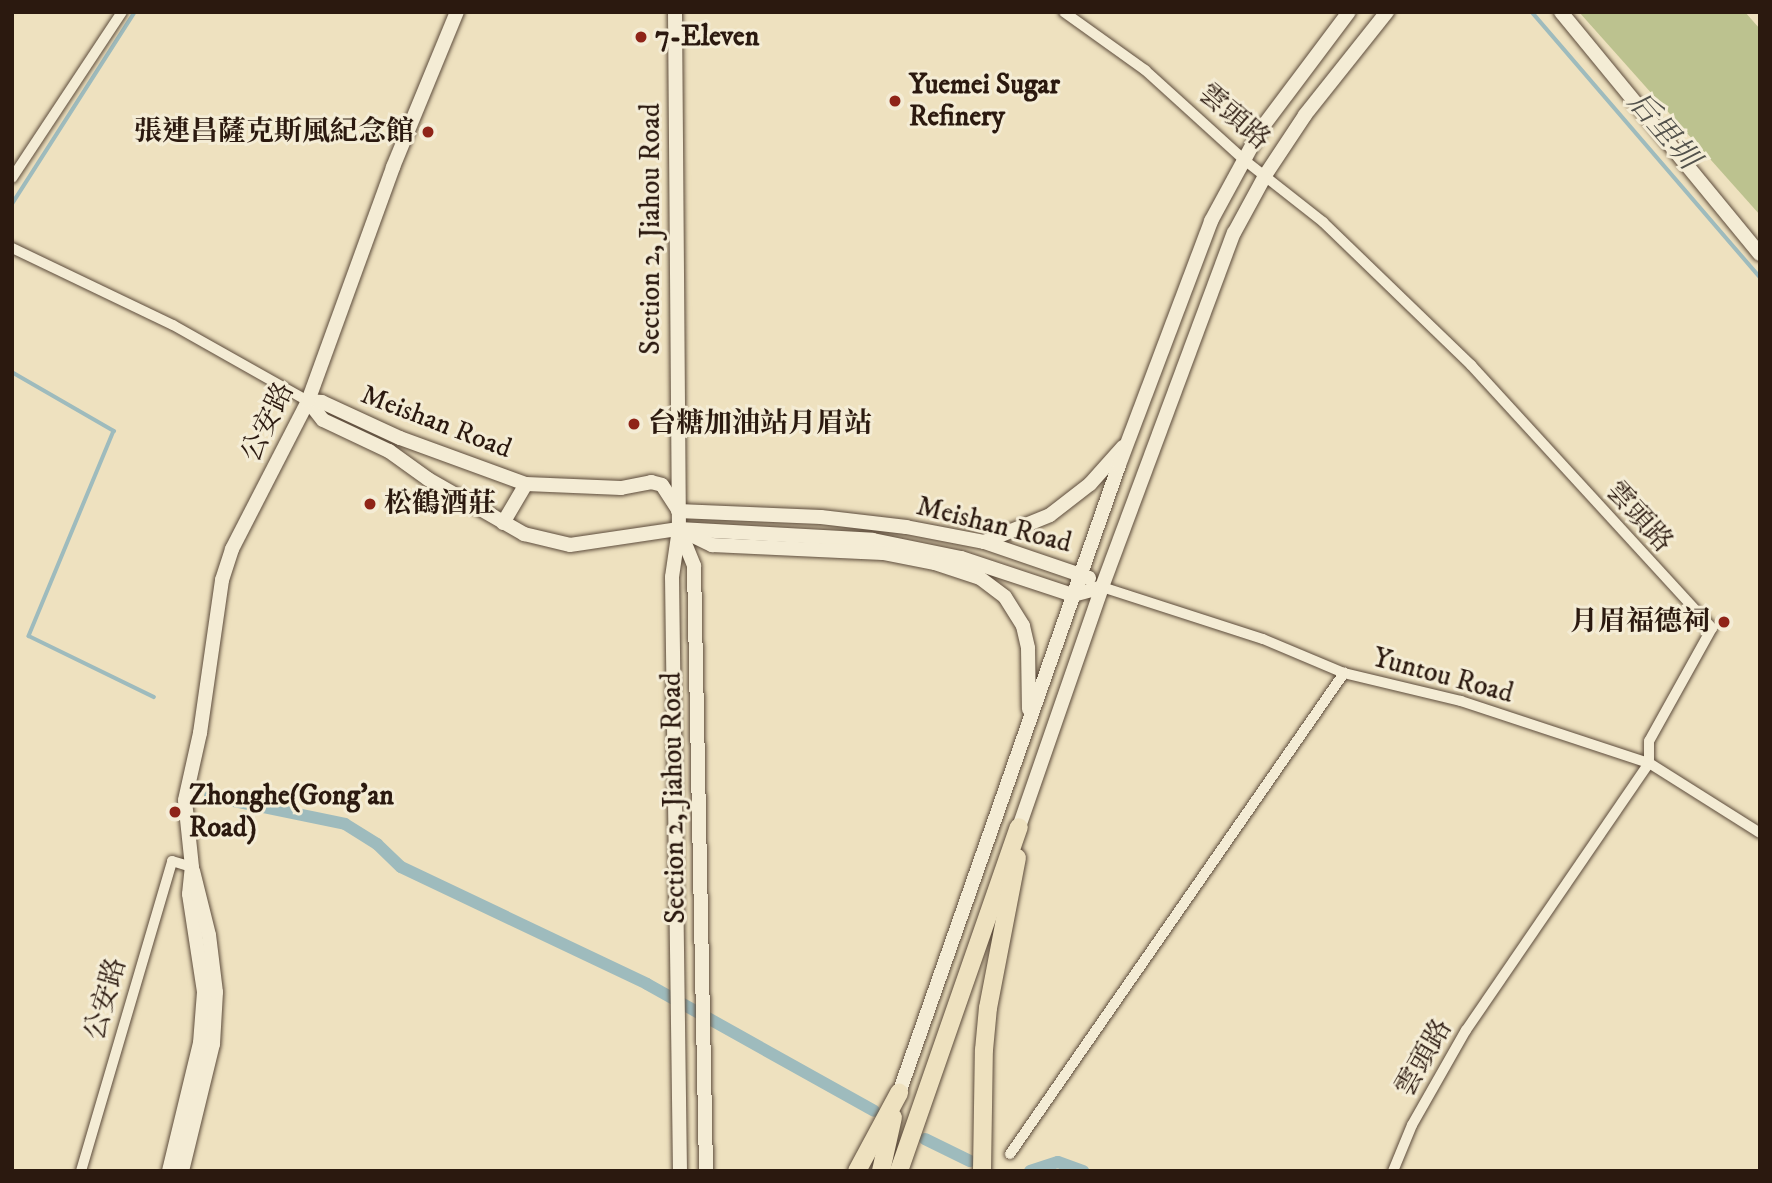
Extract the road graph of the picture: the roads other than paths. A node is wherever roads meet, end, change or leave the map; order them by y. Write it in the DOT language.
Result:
graph roads {
  1 [pos="122,12"];
  2 [pos="457,12"];
  3 [pos="675,12"];
  4 [pos="1064,12"];
  5 [pos="1349,12"];
  6 [pos="1387,12"];
  7 [pos="1561,12"];
  8 [pos="1243,159"];
  9 [pos="1266,174"];
  10 [pos="12,178"];
  11 [pos="12,248"];
  12 [pos="1760,254"];
  13 [pos="308,401"];
  14 [pos="1128,440"];
  15 [pos="526,484"];
  16 [pos="678,511"];
  17 [pos="503,523"];
  18 [pos="679,529"];
  19 [pos="984,542"];
  20 [pos="1083,573"];
  21 [pos="1102,587"];
  22 [pos="1073,595"];
  23 [pos="1344,673"];
  24 [pos="1029,719"];
  25 [pos="1649,763"];
  26 [pos="1019,827"];
  27 [pos="1760,833"];
  28 [pos="191,866"];
  29 [pos="899,1093"];
  30 [pos="1010,1154"];
  31 [pos="81,1171"];
  32 [pos="169,1171"];
  33 [pos="182,1171"];
  34 [pos="680,1171"];
  35 [pos="706,1171"];
  36 [pos="857,1171"];
  37 [pos="881,1171"];
  38 [pos="899,1171"];
  39 [pos="982,1171"];
  40 [pos="1393,1171"];
  1 -- 10 [label="street"];
  2 -- 13 [label="street, 公安路"];
  3 -- 16 [label="street, Section 2, Jiahou Road"];
  4 -- 8 [label="street, 雲頭路"];
  5 -- 8 [label="street"];
  6 -- 9 [label="street"];
  7 -- 12 [label="street"];
  8 -- 9 [label="street, 雲頭路"];
  8 -- 14 [label="street"];
  9 -- 21 [label="street"];
  9 -- 25 [label="street, 雲頭路"];
  11 -- 13 [label="street, Meishan Road"];
  13 -- 15 [label="street, Meishan Road"];
  13 -- 17 [label="street, Meishan Road"];
  13 -- 28 [label="street, 公安路"];
  14 -- 19 [label="street"];
  14 -- 20 [label="street"];
  15 -- 16 [label="street, Meishan Road"];
  15 -- 17 [label="street"];
  16 -- 18 [label="street, Section 2, Jiahou Road"];
  16 -- 19 [label="street, Meishan Road"];
  17 -- 18 [label="street, Meishan Road"];
  18 -- 22 [label="street, Meishan Road"];
  18 -- 24 [label="street"];
  18 -- 34 [label="street, Section 2, Jiahou Road"];
  18 -- 35 [label="street, Section 2, Jiahou Road"];
  19 -- 20 [label="street, Meishan Road"];
  20 -- 21 [label="street, Meishan Road"];
  20 -- 22 [label="street"];
  21 -- 22 [label="street, Meishan Road"];
  21 -- 23 [label="street, Yuntou Road"];
  21 -- 26 [label="street"];
  22 -- 24 [label="street"];
  23 -- 25 [label="street, Yuntou Road"];
  23 -- 30 [label="street"];
  24 -- 29 [label="street"];
  25 -- 27 [label="street, Yuntou Road"];
  25 -- 40 [label="street, 雲頭路"];
  26 -- 38 [label="highway"];
  26 -- 39 [label="highway"];
  28 -- 31 [label="street, 公安路"];
  28 -- 32 [label="street, 公安路"];
  28 -- 33 [label="street, 公安路"];
  29 -- 36 [label="highway"];
  29 -- 37 [label="highway"];
}
